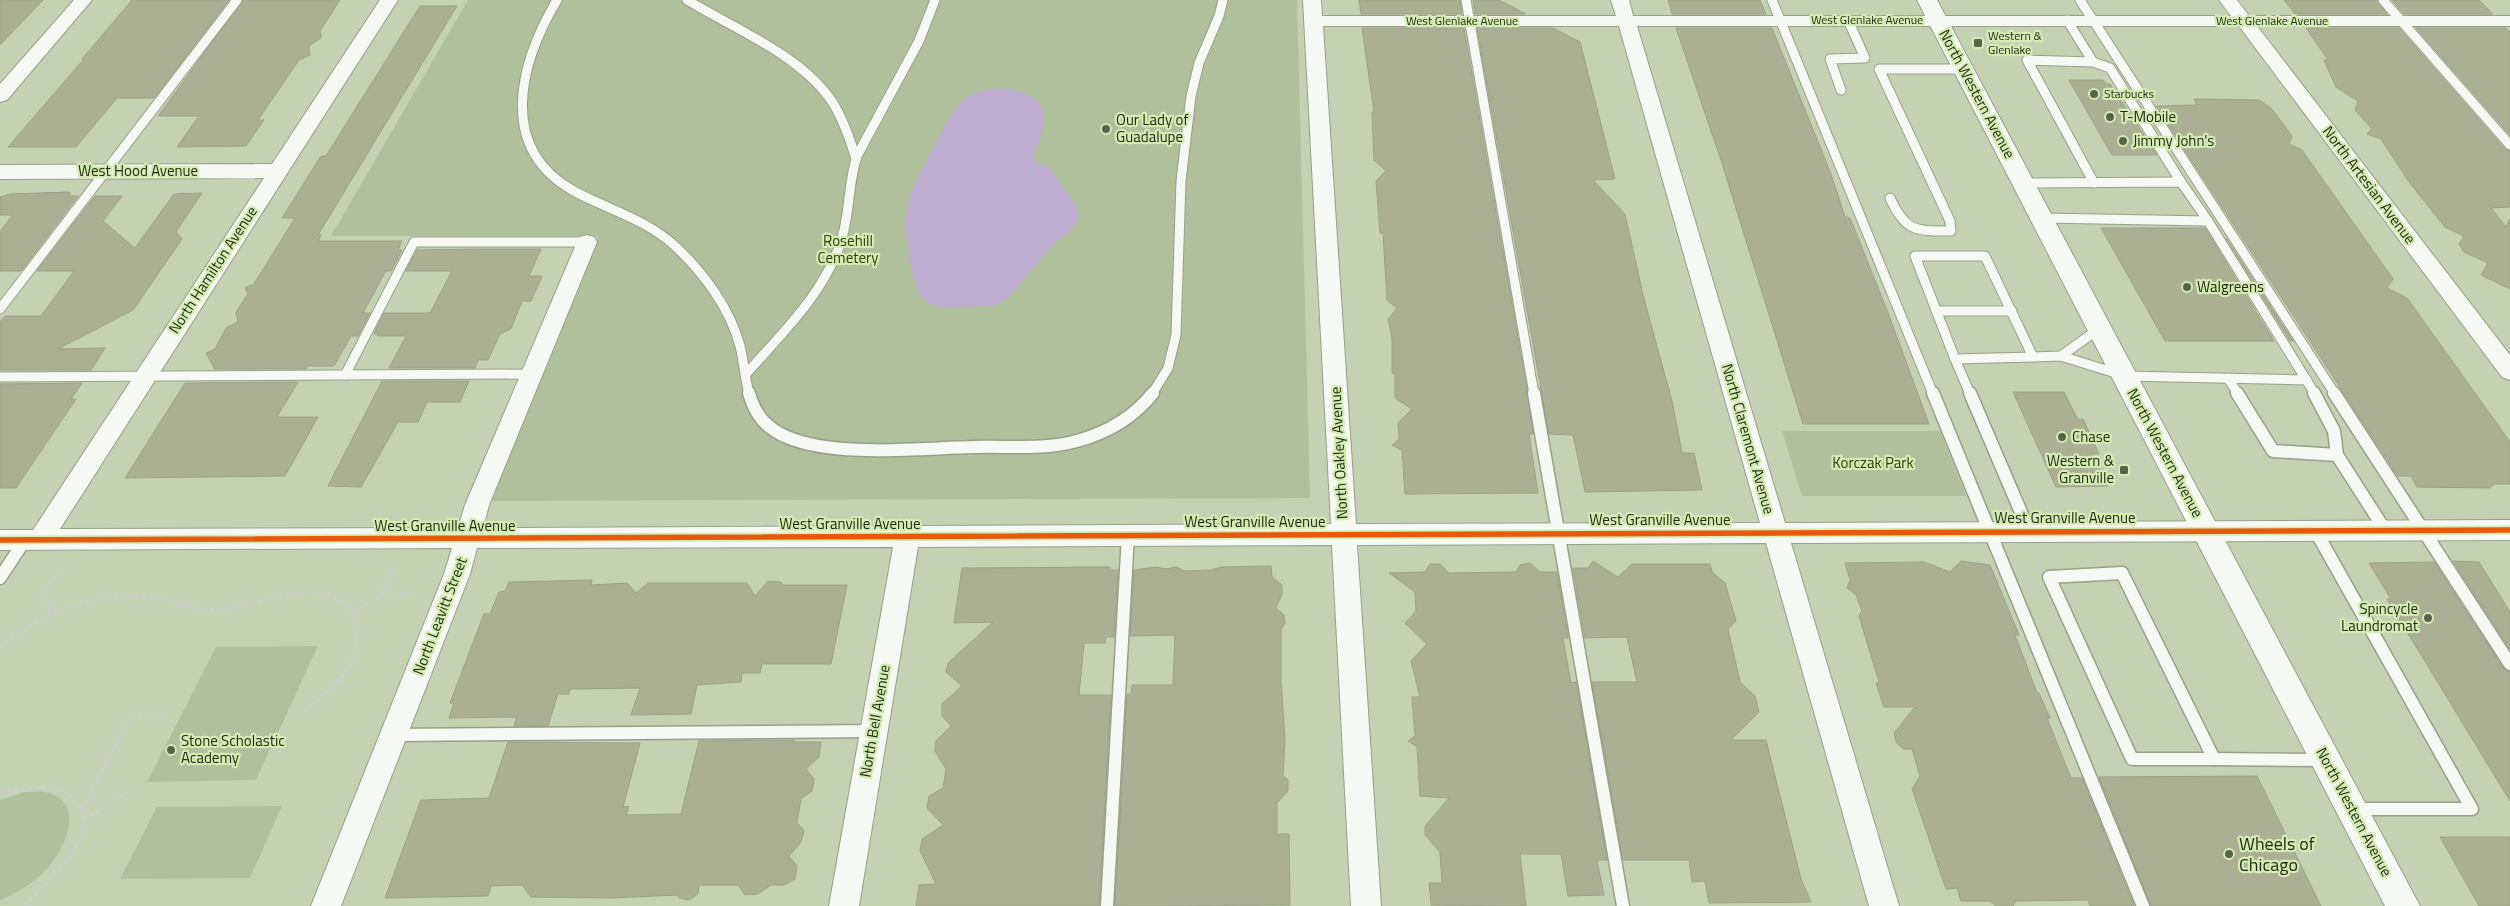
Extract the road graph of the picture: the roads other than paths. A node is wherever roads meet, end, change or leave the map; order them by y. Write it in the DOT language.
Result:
graph roads {
  1 [pos="84,0"];
  2 [pos="237,0"];
  3 [pos="388,0"];
  4 [pos="557,0"];
  5 [pos="687,0"];
  6 [pos="935,0"];
  7 [pos="1223,0"];
  8 [pos="1466,0"];
  9 [pos="1772,0"];
  10 [pos="1927,0"];
  11 [pos="2080,0"];
  12 [pos="2228,0"];
  13 [pos="2383,0"];
  14 [pos="1313,10"];
  15 [pos="1623,10"];
  16 [pos="1781,20"];
  17 [pos="1848,20"];
  18 [pos="1938,20"];
  19 [pos="2067,20"];
  20 [pos="2093,20"];
  21 [pos="1469,21"];
  22 [pos="2244,21"];
  23 [pos="2401,21"];
  24 [pos="2510,21"];
  25 [pos="1865,58"];
  26 [pos="2093,62"];
  27 [pos="1879,69"];
  28 [pos="1964,69"];
  29 [pos="1841,90"];
  30 [pos="0,96"];
  31 [pos="2510,144"];
  32 [pos="856,159"];
  33 [pos="277,171"];
  34 [pos="0,172"];
  35 [pos="104,172"];
  36 [pos="2181,182"];
  37 [pos="2023,183"];
  38 [pos="2094,183"];
  39 [pos="1890,198"];
  40 [pos="2042,218"];
  41 [pos="2208,221"];
  42 [pos="587,242"];
  43 [pos="0,309"];
  44 [pos="2012,311"];
  45 [pos="1936,312"];
  46 [pos="2100,328"];
  47 [pos="2061,356"];
  48 [pos="2033,357"];
  49 [pos="1955,359"];
  50 [pos="2510,371"];
  51 [pos="531,374"];
  52 [pos="746,374"];
  53 [pos="345,375"];
  54 [pos="145,376"];
  55 [pos="2125,376"];
  56 [pos="0,377"];
  57 [pos="2228,378"];
  58 [pos="2307,380"];
  59 [pos="2337,455"];
  60 [pos="2206,530"];
  61 [pos="2315,530"];
  62 [pos="2385,530"];
  63 [pos="2424,530"];
  64 [pos="2510,530"];
  65 [pos="1990,531"];
  66 [pos="2029,531"];
  67 [pos="1776,532"];
  68 [pos="1558,533"];
  69 [pos="1344,534"];
  70 [pos="1128,535"];
  71 [pos="907,536"];
  72 [pos="469,538"];
  73 [pos="0,540"];
  74 [pos="32,540"];
  75 [pos="0,578"];
  76 [pos="2510,664"];
  77 [pos="874,731"];
  78 [pos="394,735"];
  79 [pos="2214,760"];
  80 [pos="2326,760"];
  81 [pos="2352,809"];
  82 [pos="326,906"];
  83 [pos="844,906"];
  84 [pos="1107,906"];
  85 [pos="1366,906"];
  86 [pos="1623,906"];
  87 [pos="1884,906"];
  88 [pos="2143,906"];
  89 [pos="2403,906"];
  1 -- 30 [label="street"];
  2 -- 35 [label="lane"];
  3 -- 33 [label="street, North Hamilton Avenue"];
  4 -- 52 [label="lane"];
  5 -- 32 [label="lane"];
  6 -- 32 [label="lane"];
  7 -- 52 [label="lane"];
  8 -- 21 [label="lane"];
  9 -- 16 [label="lane"];
  10 -- 18 [label="main road, North Western Avenue"];
  11 -- 20 [label="lane"];
  12 -- 22 [label="street, North Artesian Avenue"];
  13 -- 23 [label="lane"];
  14 -- 21 [label="street, West Glenlake Avenue"];
  14 -- 69 [label="street, North Oakley Avenue"];
  15 -- 16 [label="street, West Glenlake Avenue"];
  15 -- 21 [label="street, West Glenlake Avenue"];
  15 -- 67 [label="street, North Claremont Avenue"];
  16 -- 17 [label="street, West Glenlake Avenue"];
  16 -- 65 [label="lane"];
  17 -- 18 [label="street, West Glenlake Avenue"];
  17 -- 25 [label="lane"];
  18 -- 19 [label="street, West Glenlake Avenue"];
  18 -- 28 [label="main road, North Western Avenue"];
  19 -- 20 [label="street, West Glenlake Avenue"];
  19 -- 26 [label="lane"];
  20 -- 22 [label="street, West Glenlake Avenue"];
  20 -- 63 [label="lane"];
  21 -- 68 [label="lane"];
  22 -- 23 [label="street, West Glenlake Avenue"];
  22 -- 50 [label="street, North Artesian Avenue"];
  23 -- 24 [label="street, West Glenlake Avenue"];
  23 -- 31 [label="lane"];
  25 -- 27 [label="lane"];
  25 -- 29 [label="lane"];
  26 -- 36 [label="lane"];
  26 -- 38 [label="lane"];
  27 -- 28 [label="lane"];
  27 -- 39 [label="lane"];
  28 -- 37 [label="main road, North Western Avenue"];
  32 -- 52 [label="lane"];
  33 -- 35 [label="street, West Hood Avenue"];
  33 -- 54 [label="street, North Hamilton Avenue"];
  34 -- 35 [label="street, West Hood Avenue"];
  35 -- 43 [label="lane"];
  36 -- 38 [label="lane"];
  36 -- 41 [label="lane"];
  37 -- 38 [label="lane"];
  37 -- 40 [label="main road, North Western Avenue"];
  40 -- 41 [label="lane"];
  40 -- 46 [label="main road, North Western Avenue"];
  41 -- 58 [label="lane"];
  42 -- 51 [label="street, North Leavitt Street"];
  42 -- 53 [label="lane"];
  44 -- 45 [label="lane"];
  44 -- 45 [label="lane"];
  44 -- 48 [label="lane"];
  45 -- 49 [label="lane"];
  46 -- 47 [label="lane"];
  46 -- 55 [label="main road, North Western Avenue"];
  47 -- 48 [label="lane"];
  47 -- 55 [label="lane"];
  48 -- 49 [label="lane"];
  49 -- 66 [label="lane"];
  51 -- 53 [label="lane"];
  51 -- 72 [label="street, North Leavitt Street"];
  53 -- 54 [label="lane"];
  54 -- 56 [label="lane"];
  54 -- 74 [label="street, North Hamilton Avenue"];
  55 -- 57 [label="lane"];
  55 -- 60 [label="main road, North Western Avenue"];
  57 -- 58 [label="lane"];
  57 -- 59 [label="lane"];
  58 -- 59 [label="lane"];
  59 -- 62 [label="lane"];
  60 -- 61 [label="street, West Granville Avenue"];
  60 -- 66 [label="street, West Granville Avenue"];
  60 -- 80 [label="main road, North Western Avenue"];
  61 -- 62 [label="street, West Granville Avenue"];
  61 -- 81 [label="lane"];
  62 -- 63 [label="street, West Granville Avenue"];
  63 -- 64 [label="street, West Granville Avenue"];
  63 -- 76 [label="lane"];
  65 -- 66 [label="street, West Granville Avenue"];
  65 -- 67 [label="street, West Granville Avenue"];
  65 -- 88 [label="lane"];
  67 -- 68 [label="street, West Granville Avenue"];
  67 -- 87 [label="street, North Claremont Avenue"];
  68 -- 69 [label="street, West Granville Avenue"];
  68 -- 86 [label="lane"];
  69 -- 70 [label="street, West Granville Avenue"];
  69 -- 85 [label="street, North Oakley Avenue"];
  70 -- 71 [label="street, West Granville Avenue"];
  70 -- 84 [label="lane"];
  71 -- 72 [label="street, West Granville Avenue"];
  71 -- 77 [label="street, North Bell Avenue"];
  72 -- 74 [label="street, West Granville Avenue"];
  72 -- 78 [label="street, North Leavitt Street"];
  73 -- 74 [label="street, West Granville Avenue"];
  74 -- 75 [label="lane"];
  77 -- 78 [label="lane"];
  77 -- 83 [label="street, North Bell Avenue"];
  78 -- 82 [label="street, North Leavitt Street"];
  79 -- 79 [label="lane"];
  79 -- 80 [label="lane"];
  80 -- 81 [label="main road, North Western Avenue"];
  81 -- 89 [label="main road, North Western Avenue"];
}
